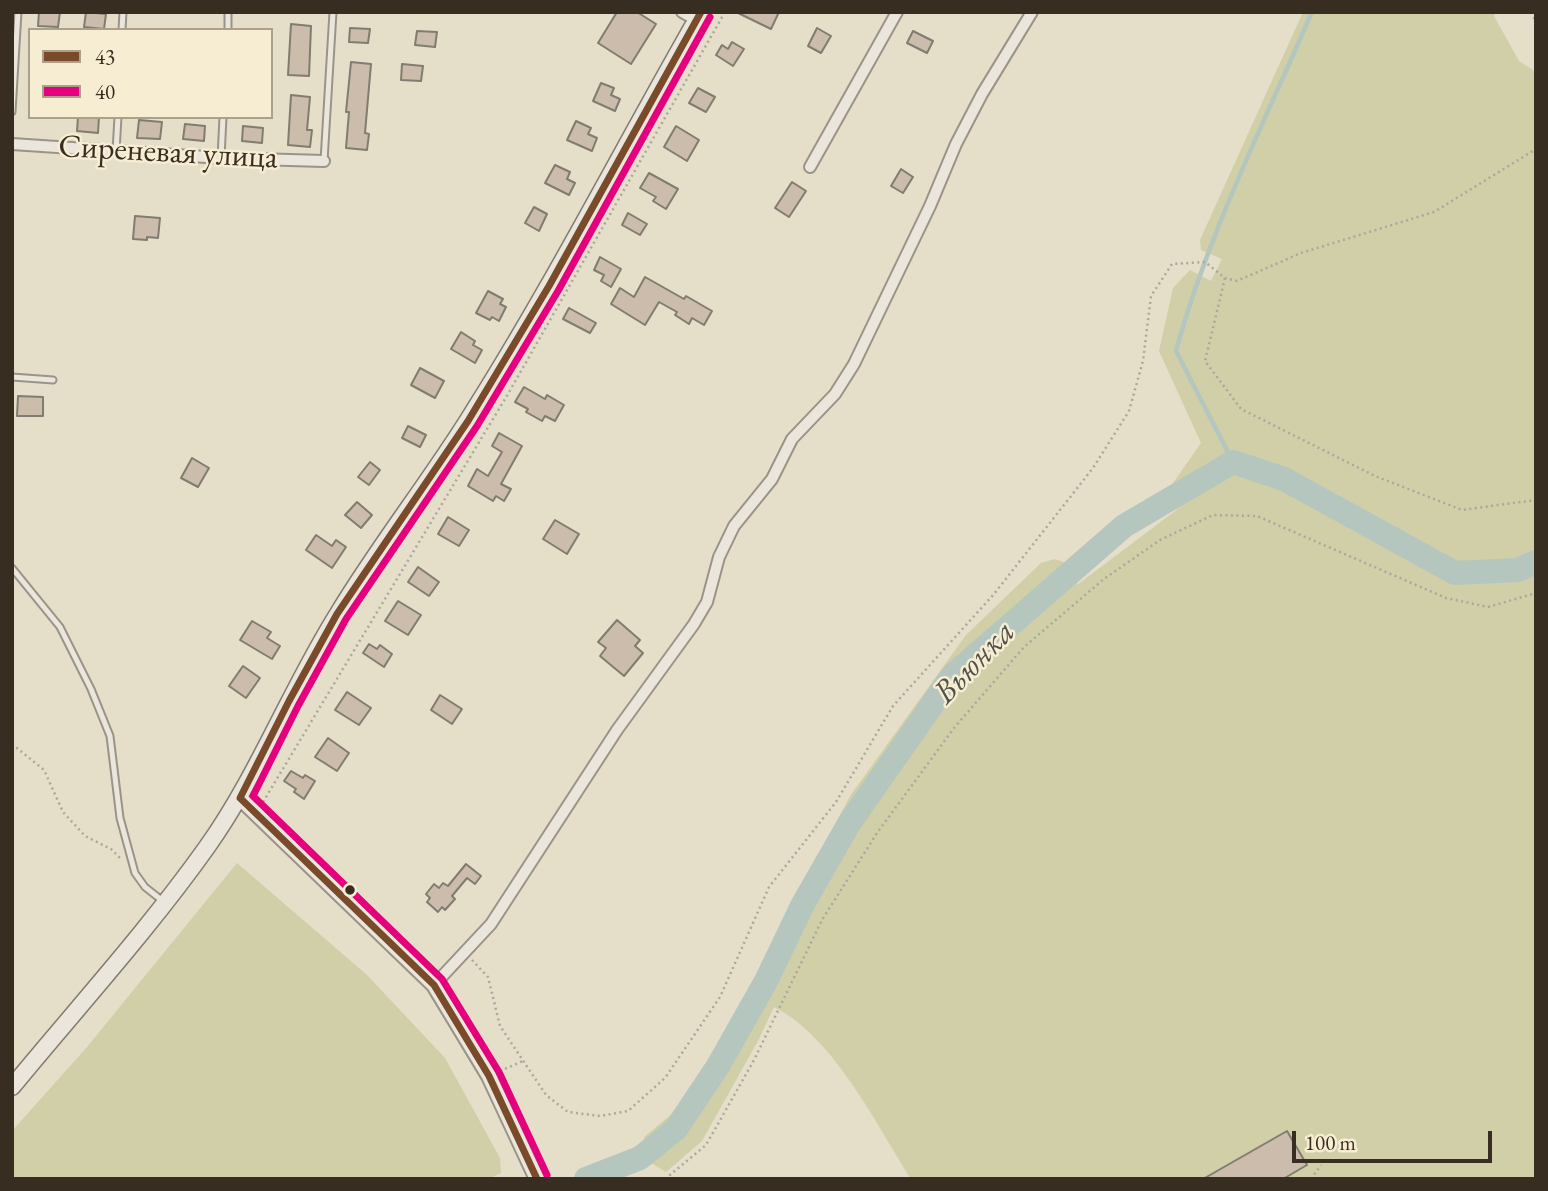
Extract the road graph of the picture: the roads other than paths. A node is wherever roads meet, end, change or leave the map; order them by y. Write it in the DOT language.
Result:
graph roads {
  1 [pos="18,12"];
  2 [pos="332,12"];
  3 [pos="897,12"];
  4 [pos="1032,12"];
  5 [pos="693,15"];
  6 [pos="12,112"];
  7 [pos="118,119"];
  8 [pos="223,119"];
  9 [pos="12,144"];
  10 [pos="116,151"];
  11 [pos="221,158"];
  12 [pos="324,161"];
  13 [pos="810,167"];
  14 [pos="12,377"];
  15 [pos="53,380"];
  16 [pos="12,568"];
  17 [pos="240,798"];
  18 [pos="164,902"];
  19 [pos="434,985"];
  20 [pos="12,1087"];
  21 [pos="537,1179"];
  1 -- 6 [label="lane"];
  2 -- 12 [label="lane"];
  3 -- 13 [label="street"];
  4 -- 19 [label="street"];
  5 -- 17 [label="main road"];
  7 -- 10 [label="lane"];
  8 -- 11 [label="lane"];
  9 -- 10 [label="street, Сиреневая улица"];
  10 -- 11 [label="street, Сиреневая улица"];
  11 -- 12 [label="street, Сиреневая улица"];
  14 -- 15 [label="lane"];
  16 -- 18 [label="lane"];
  17 -- 18 [label="main road"];
  17 -- 19 [label="street"];
  18 -- 20 [label="main road"];
  19 -- 21 [label="street"];
}
